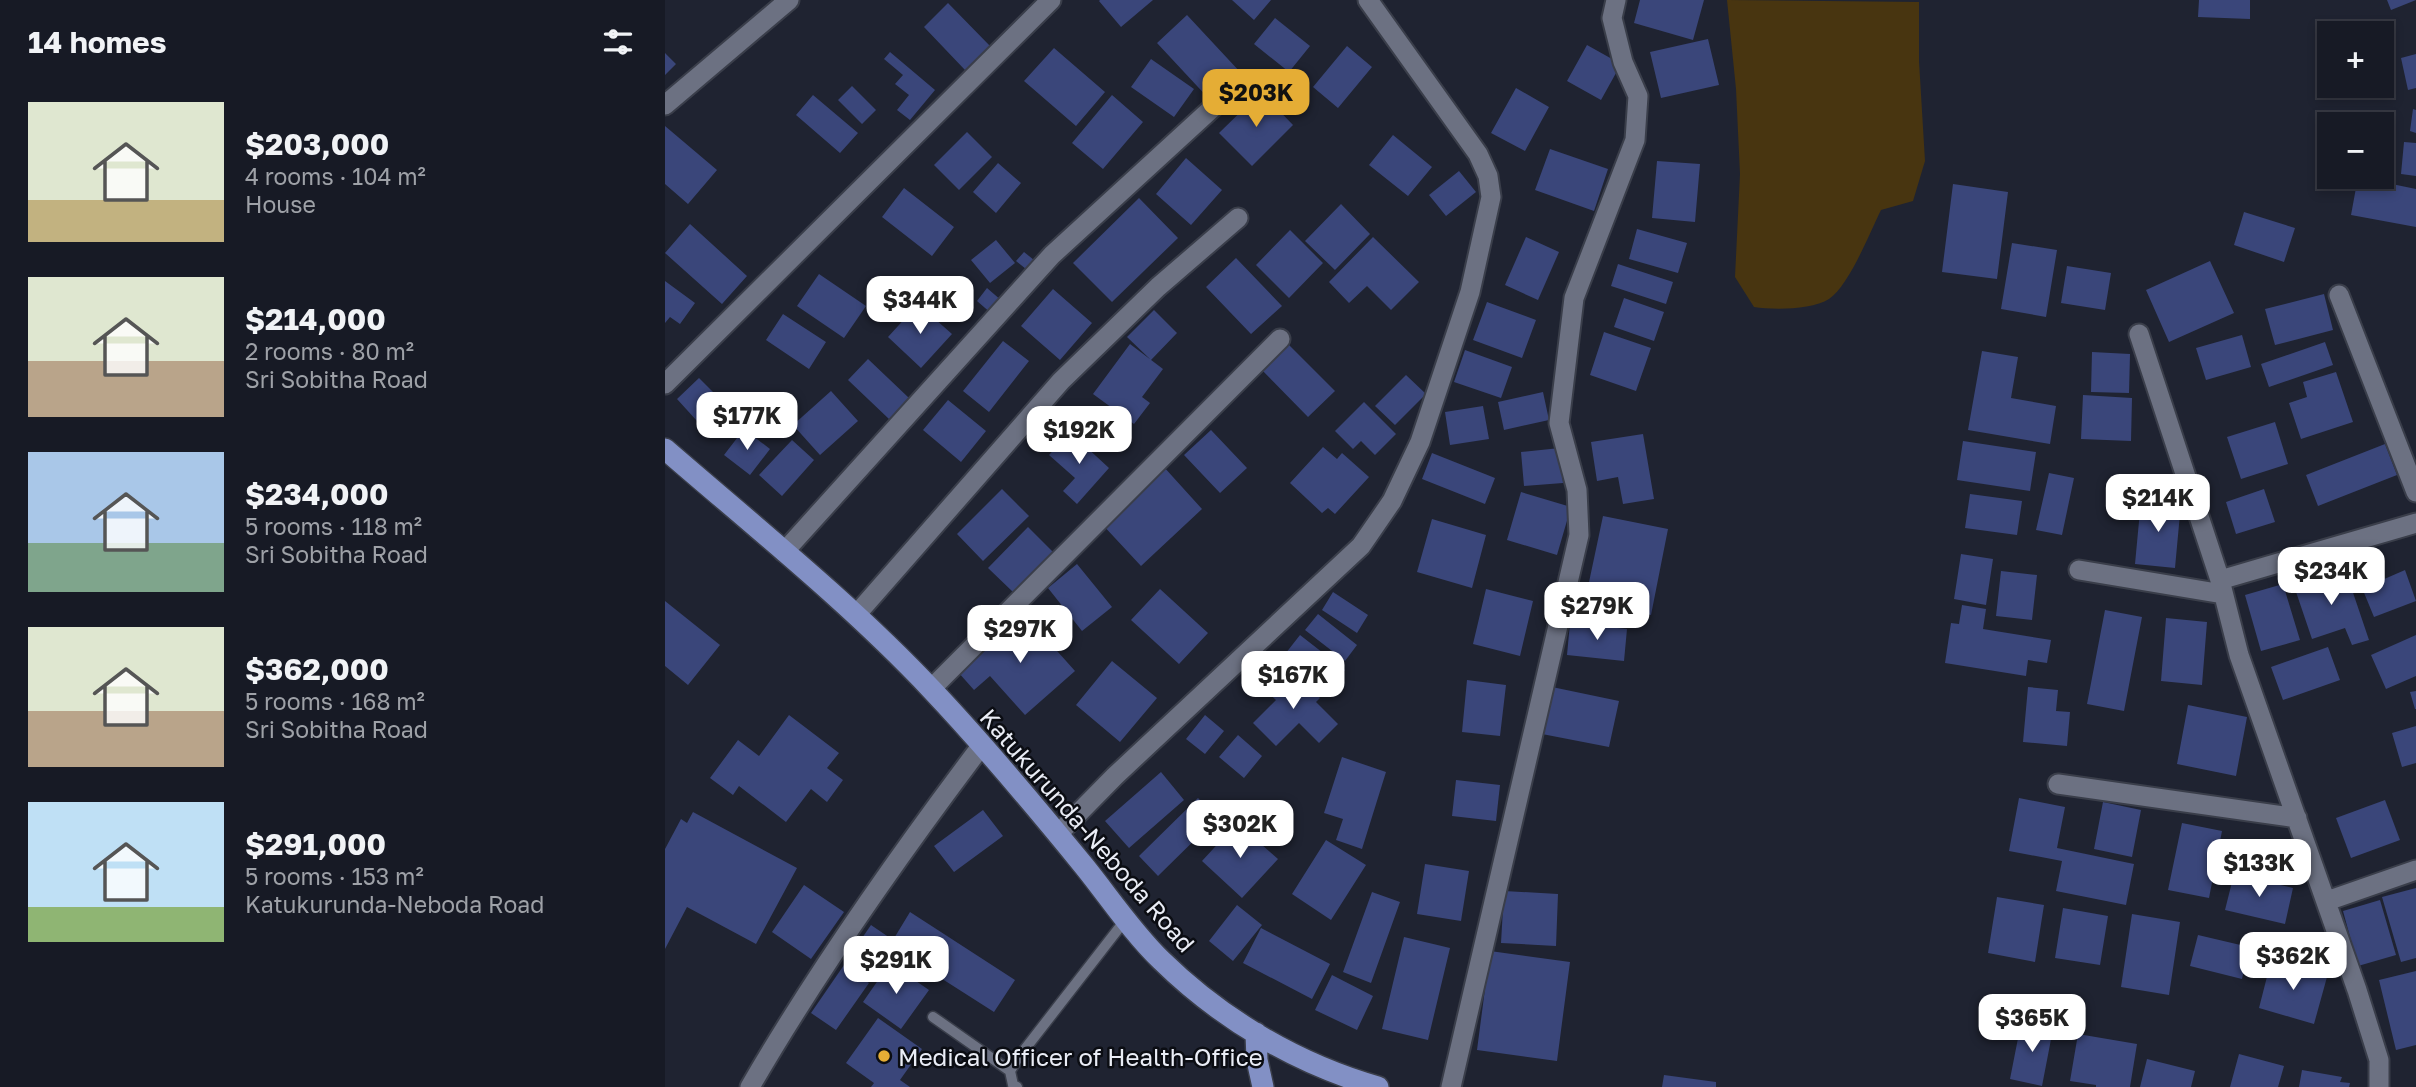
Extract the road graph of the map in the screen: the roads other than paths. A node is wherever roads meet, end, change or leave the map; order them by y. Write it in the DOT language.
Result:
graph roads {
  1 [pos="789,0"];
  2 [pos="1051,0"];
  3 [pos="1367,0"];
  4 [pos="1616,0"];
  5 [pos="1233,90"];
  6 [pos="665,105"];
  7 [pos="1238,218"];
  8 [pos="2339,295"];
  9 [pos="2139,334"];
  10 [pos="1280,339"];
  11 [pos="665,384"];
  12 [pos="665,449"];
  13 [pos="2416,492"];
  14 [pos="2416,523"];
  15 [pos="784,552"];
  16 [pos="2079,570"];
  17 [pos="2221,587"];
  18 [pos="856,615"];
  19 [pos="931,689"];
  20 [pos="982,745"];
  21 [pos="2058,784"];
  22 [pos="2297,818"];
  23 [pos="1058,834"];
  24 [pos="2416,870"];
  25 [pos="2327,901"];
  26 [pos="1126,918"];
  27 [pos="933,1017"];
  28 [pos="1256,1033"];
  29 [pos="1010,1071"];
  30 [pos="750,1087"];
  31 [pos="1017,1087"];
  32 [pos="1263,1087"];
  33 [pos="1378,1087"];
  34 [pos="1451,1087"];
  35 [pos="2379,1087"];
  1 -- 6 [label="street"];
  2 -- 11 [label="street"];
  3 -- 23 [label="street"];
  4 -- 34 [label="street"];
  5 -- 15 [label="street"];
  7 -- 18 [label="street"];
  8 -- 13 [label="street"];
  9 -- 17 [label="street"];
  10 -- 19 [label="street"];
  12 -- 15 [label="main road, Katukurunda-Neboda Road"];
  14 -- 17 [label="street"];
  15 -- 18 [label="main road, Katukurunda-Neboda Road"];
  16 -- 17 [label="street"];
  17 -- 22 [label="street"];
  18 -- 19 [label="main road, Katukurunda-Neboda Road"];
  19 -- 20 [label="main road, Katukurunda-Neboda Road"];
  20 -- 23 [label="main road, Katukurunda-Neboda Road"];
  20 -- 30 [label="street"];
  21 -- 22 [label="street"];
  22 -- 25 [label="street"];
  23 -- 26 [label="main road, Katukurunda-Neboda Road"];
  24 -- 25 [label="street"];
  25 -- 35 [label="street"];
  26 -- 28 [label="main road, Katukurunda-Neboda Road"];
  26 -- 29 [label="lane"];
  27 -- 29 [label="lane"];
  28 -- 32 [label="main road"];
  28 -- 33 [label="main road, Katukurunda-Neboda Road"];
  29 -- 31 [label="lane"];
}
